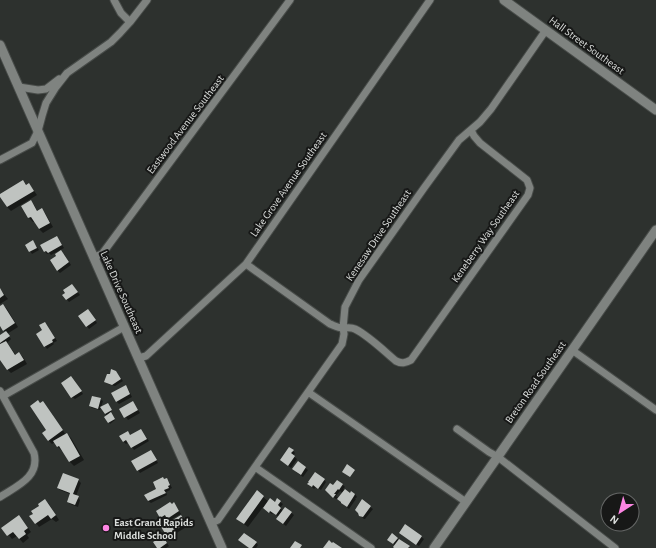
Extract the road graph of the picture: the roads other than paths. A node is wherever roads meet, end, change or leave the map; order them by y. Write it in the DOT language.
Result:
graph roads {
  1 [pos="114,0"];
  2 [pos="147,0"];
  3 [pos="290,0"];
  4 [pos="430,0"];
  5 [pos="504,0"];
  6 [pos="130,22"];
  7 [pos="546,30"];
  8 [pos="0,45"];
  9 [pos="67,73"];
  10 [pos="19,87"];
  11 [pos="656,110"];
  12 [pos="471,130"];
  13 [pos="38,131"];
  14 [pos="0,160"];
  15 [pos="656,230"];
  16 [pos="94,257"];
  17 [pos="246,264"];
  18 [pos="124,326"];
  19 [pos="343,328"];
  20 [pos="572,350"];
  21 [pos="138,358"];
  22 [pos="308,392"];
  23 [pos="2,393"];
  24 [pos="656,410"];
  25 [pos="457,429"];
  26 [pos="498,457"];
  27 [pos="255,467"];
  28 [pos="0,497"];
  29 [pos="466,502"];
  30 [pos="211,522"];
  31 [pos="222,548"];
  32 [pos="371,548"];
  33 [pos="434,548"];
  34 [pos="615,548"];
  1 -- 6 [label="street"];
  2 -- 6 [label="street"];
  3 -- 16 [label="street, Eastwood Avenue Southeast"];
  4 -- 17 [label="street, Lake Grove Avenue Southeast"];
  5 -- 7 [label="main road, Hall Street Southeast"];
  6 -- 9 [label="street"];
  7 -- 11 [label="main road, Hall Street Southeast"];
  7 -- 12 [label="street, Kenesaw Drive Southeast"];
  8 -- 10 [label="main road, Lake Drive Southeast"];
  9 -- 10 [label="street"];
  9 -- 13 [label="street"];
  10 -- 13 [label="main road, Lake Drive Southeast"];
  12 -- 19 [label="street, Kenesaw Drive Southeast"];
  12 -- 19 [label="street, Keneberry Way Southeast"];
  13 -- 14 [label="street"];
  13 -- 16 [label="main road, Lake Drive Southeast"];
  15 -- 20 [label="main road, Breton Road Southeast"];
  16 -- 18 [label="main road, Lake Drive Southeast"];
  17 -- 19 [label="street"];
  17 -- 21 [label="street, Lake Grove Avenue Southeast"];
  18 -- 21 [label="main road, Lake Drive Southeast"];
  18 -- 23 [label="street"];
  19 -- 22 [label="street, Kenesaw Drive Southeast"];
  20 -- 24 [label="street"];
  20 -- 26 [label="main road, Breton Road Southeast"];
  21 -- 30 [label="main road, Lake Drive Southeast"];
  22 -- 27 [label="street, Kenesaw Drive Southeast"];
  22 -- 29 [label="street"];
  23 -- 28 [label="street"];
  25 -- 26 [label="street"];
  26 -- 29 [label="main road, Breton Road Southeast"];
  26 -- 34 [label="street"];
  27 -- 30 [label="street, Kenesaw Drive Southeast"];
  27 -- 32 [label="street"];
  29 -- 33 [label="main road, Breton Road Southeast"];
  30 -- 31 [label="main road, Lake Drive Southeast"];
}
